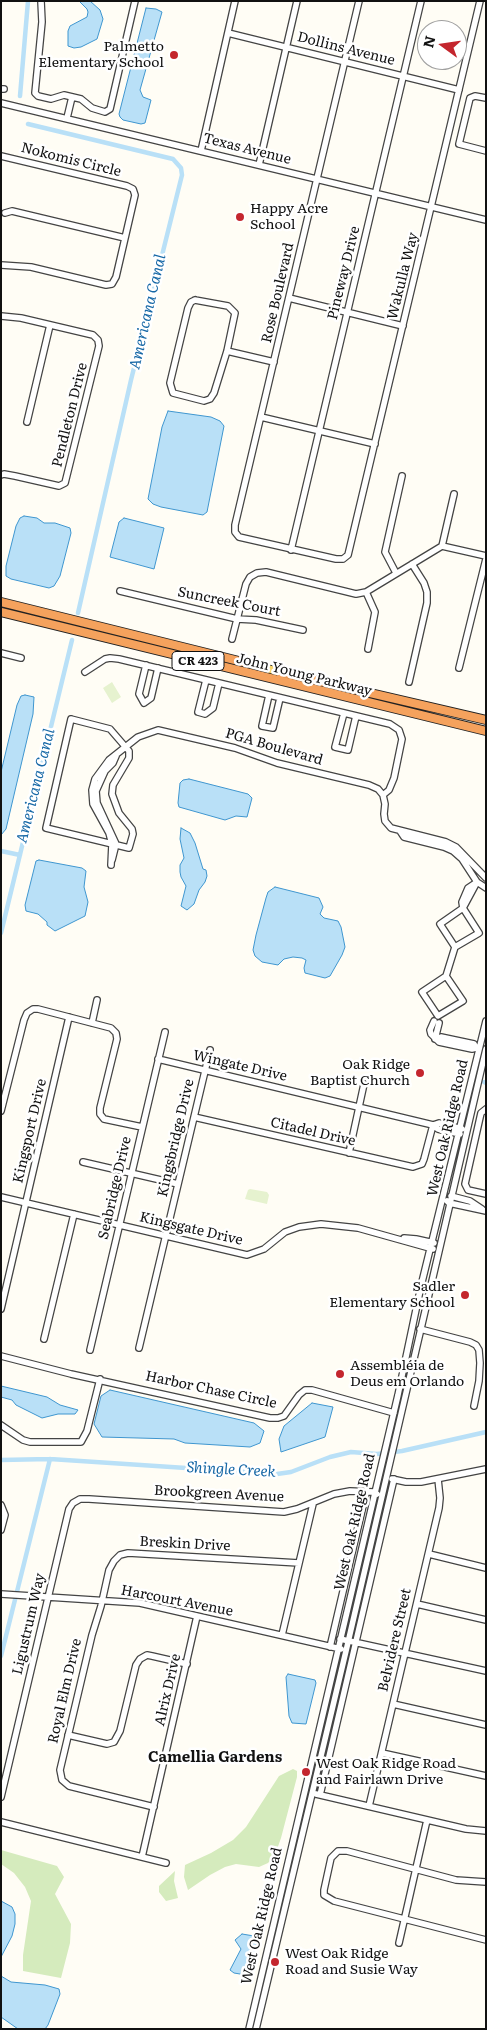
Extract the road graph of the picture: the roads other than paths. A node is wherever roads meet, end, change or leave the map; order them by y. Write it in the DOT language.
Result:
graph roads {
  1 [pos="41,1"];
  2 [pos="135,1"];
  3 [pos="235,1"];
  4 [pos="298,1"];
  5 [pos="359,1"];
  6 [pos="421,1"];
  7 [pos="480,1"];
  8 [pos="228,33"];
  9 [pos="287,47"];
  10 [pos="345,62"];
  11 [pos="403,76"];
  12 [pos="459,90"];
  13 [pos="72,97"];
  14 [pos="486,98"];
  15 [pos="1,103"];
  16 [pos="67,118"];
  17 [pos="486,150"];
  18 [pos="201,151"];
  19 [pos="1,156"];
  20 [pos="258,165"];
  21 [pos="318,179"];
  22 [pos="376,194"];
  23 [pos="432,207"];
  24 [pos="4,213"];
  25 [pos="486,220"];
  26 [pos="125,238"];
  27 [pos="1,265"];
  28 [pos="289,298"];
  29 [pos="347,313"];
  30 [pos="1,316"];
  31 [pos="50,325"];
  32 [pos="404,326"];
  33 [pos="227,351"];
  34 [pos="274,362"];
  35 [pos="261,417"];
  36 [pos="27,422"];
  37 [pos="319,430"];
  38 [pos="375,444"];
  39 [pos="1,475"];
  40 [pos="402,476"];
  41 [pos="454,494"];
  42 [pos="442,546"];
  43 [pos="291,550"];
  44 [pos="486,558"];
  45 [pos="412,564"];
  46 [pos="396,573"];
  47 [pos="120,591"];
  48 [pos="366,592"];
  49 [pos="1,602"];
  50 [pos="1,612"];
  51 [pos="237,619"];
  52 [pos="304,630"];
  53 [pos="232,639"];
  54 [pos="368,649"];
  55 [pos="1,653"];
  56 [pos="21,658"];
  57 [pos="247,664"];
  58 [pos="146,666"];
  59 [pos="158,668"];
  60 [pos="459,668"];
  61 [pos="228,669"];
  62 [pos="85,672"];
  63 [pos="280,672"];
  64 [pos="206,680"];
  65 [pos="409,682"];
  66 [pos="219,683"];
  67 [pos="269,695"];
  68 [pos="280,698"];
  69 [pos="344,714"];
  70 [pos="356,716"];
  71 [pos="486,720"];
  72 [pos="486,731"];
  73 [pos="127,746"];
  74 [pos="383,795"];
  75 [pos="400,831"];
  76 [pos="114,844"];
  77 [pos="486,878"];
  78 [pos="477,882"];
  79 [pos="486,888"];
  80 [pos="463,908"];
  81 [pos="455,948"];
  82 [pos="446,976"];
  83 [pos="98,1000"];
  84 [pos="69,1017"];
  85 [pos="486,1021"];
  86 [pos="437,1022"];
  87 [pos="92,1023"];
  88 [pos="165,1032"];
  89 [pos="435,1039"];
  90 [pos="486,1049"];
  91 [pos="210,1050"];
  92 [pos="158,1059"];
  93 [pos="205,1070"];
  94 [pos="364,1084"];
  95 [pos="359,1107"];
  96 [pos="486,1109"];
  97 [pos="1,1111"];
  98 [pos="194,1117"];
  99 [pos="433,1125"];
  100 [pos="142,1127"];
  101 [pos="460,1131"];
  102 [pos="349,1153"];
  103 [pos="83,1162"];
  104 [pos="455,1167"];
  105 [pos="132,1173"];
  106 [pos="178,1184"];
  107 [pos="486,1194"];
  108 [pos="451,1196"];
  109 [pos="1,1197"];
  110 [pos="26,1203"];
  111 [pos="449,1203"];
  112 [pos="486,1211"];
  113 [pos="74,1214"];
  114 [pos="120,1225"];
  115 [pos="166,1236"];
  116 [pos="432,1245"];
  117 [pos="439,1247"];
  118 [pos="423,1279"];
  119 [pos="1,1309"];
  120 [pos="423,1316"];
  121 [pos="420,1329"];
  122 [pos="44,1338"];
  123 [pos="410,1340"];
  124 [pos="139,1348"];
  125 [pos="90,1350"];
  126 [pos="1,1356"];
  127 [pos="483,1364"];
  128 [pos="411,1367"];
  129 [pos="100,1379"];
  130 [pos="474,1406"];
  131 [pos="394,1412"];
  132 [pos="1,1425"];
  133 [pos="385,1449"];
  134 [pos="486,1469"];
  135 [pos="386,1477"];
  136 [pos="394,1479"];
  137 [pos="438,1479"];
  138 [pos="374,1492"];
  139 [pos="366,1493"];
  140 [pos="89,1499"];
  141 [pos="313,1504"];
  142 [pos="1,1505"];
  143 [pos="1,1530"];
  144 [pos="369,1548"];
  145 [pos="428,1554"];
  146 [pos="299,1562"];
  147 [pos="486,1568"];
  148 [pos="1,1594"];
  149 [pos="49,1597"];
  150 [pos="101,1600"];
  151 [pos="417,1604"];
  152 [pos="197,1616"];
  153 [pos="486,1620"];
  154 [pos="282,1635"];
  155 [pos="340,1639"];
  156 [pos="348,1641"];
  157 [pos="355,1643"];
  158 [pos="330,1647"];
  159 [pos="338,1649"];
  160 [pos="346,1651"];
  161 [pos="405,1654"];
  162 [pos="187,1664"];
  163 [pos="486,1671"];
  164 [pos="393,1704"];
  165 [pos="486,1725"];
  166 [pos="68,1735"];
  167 [pos="316,1743"];
  168 [pos="382,1753"];
  169 [pos="486,1776"];
  170 [pos="312,1793"];
  171 [pos="320,1795"];
  172 [pos="1,1797"];
  173 [pos="369,1806"];
  174 [pos="154,1807"];
  175 [pos="427,1820"];
  176 [pos="1,1822"];
  177 [pos="486,1831"];
  178 [pos="142,1857"];
  179 [pos="166,1863"];
  180 [pos="416,1870"];
  181 [pos="486,1882"];
  182 [pos="404,1919"];
  183 [pos="276,1927"];
  184 [pos="486,1940"];
  185 [pos="399,1943"];
  186 [pos="249,2029"];
  187 [pos="256,2029"];
  1 -- 13 [label="street"];
  2 -- 13 [label="street"];
  3 -- 8 [label="street"];
  4 -- 9 [label="street"];
  5 -- 10 [label="street, Rose Boulevard"];
  6 -- 11 [label="street, Pineway Drive"];
  7 -- 12 [label="street, Wakulla Way"];
  8 -- 9 [label="street, Dollins Avenue"];
  8 -- 18 [label="street"];
  9 -- 10 [label="street, Dollins Avenue"];
  9 -- 20 [label="street"];
  10 -- 11 [label="street, Dollins Avenue"];
  10 -- 21 [label="street, Rose Boulevard"];
  11 -- 12 [label="street, Dollins Avenue"];
  11 -- 22 [label="street, Pineway Drive"];
  12 -- 23 [label="street, Wakulla Way"];
  13 -- 16 [label="street"];
  14 -- 17 [label="street"];
  15 -- 16 [label="street, Texas Avenue"];
  16 -- 18 [label="street, Texas Avenue"];
  18 -- 20 [label="street, Texas Avenue"];
  19 -- 26 [label="street, Nokomis Circle"];
  20 -- 21 [label="street, Texas Avenue"];
  21 -- 22 [label="street, Texas Avenue"];
  21 -- 28 [label="street, Rose Boulevard"];
  22 -- 23 [label="street, Texas Avenue"];
  22 -- 29 [label="street, Pineway Drive"];
  23 -- 25 [label="street, Texas Avenue"];
  23 -- 32 [label="street, Wakulla Way"];
  24 -- 26 [label="street"];
  26 -- 27 [label="street, Nokomis Circle"];
  28 -- 29 [label="street"];
  28 -- 34 [label="street, Rose Boulevard"];
  29 -- 32 [label="street"];
  29 -- 37 [label="street, Pineway Drive"];
  30 -- 31 [label="street"];
  31 -- 36 [label="street"];
  31 -- 39 [label="street, Pendleton Drive"];
  32 -- 38 [label="street, Wakulla Way"];
  33 -- 33 [label="street"];
  33 -- 34 [label="street"];
  34 -- 35 [label="street, Rose Boulevard"];
  35 -- 37 [label="street"];
  35 -- 43 [label="street, Rose Boulevard"];
  37 -- 38 [label="street"];
  37 -- 43 [label="street, Pineway Drive"];
  38 -- 43 [label="street, Wakulla Way"];
  40 -- 46 [label="street"];
  41 -- 42 [label="street"];
  42 -- 44 [label="street"];
  42 -- 45 [label="street"];
  44 -- 60 [label="street"];
  45 -- 46 [label="street"];
  45 -- 65 [label="street"];
  46 -- 48 [label="street"];
  47 -- 51 [label="street, Suncreek Court"];
  48 -- 51 [label="street"];
  48 -- 54 [label="street"];
  49 -- 57 [label="highway, John Young Parkway / CR 423"];
  50 -- 61 [label="highway, John Young Parkway / CR 423"];
  51 -- 52 [label="street, Suncreek Court"];
  51 -- 53 [label="street"];
  55 -- 56 [label="street"];
  57 -- 61 [label="highway"];
  57 -- 63 [label="main road, John Young Parkway / CR 423"];
  58 -- 59 [label="street"];
  58 -- 59 [label="street"];
  58 -- 62 [label="street"];
  59 -- 64 [label="street"];
  61 -- 72 [label="highway, John Young Parkway / CR 423"];
  63 -- 71 [label="highway, John Young Parkway / CR 423"];
  64 -- 66 [label="street"];
  64 -- 66 [label="street"];
  66 -- 67 [label="street"];
  67 -- 68 [label="street"];
  67 -- 68 [label="street"];
  68 -- 69 [label="street"];
  69 -- 70 [label="street"];
  69 -- 70 [label="street"];
  70 -- 74 [label="street"];
  73 -- 74 [label="street, PGA Boulevard"];
  73 -- 76 [label="street, PGA Boulevard"];
  73 -- 76 [label="street"];
  73 -- 76 [label="street"];
  74 -- 75 [label="street"];
  75 -- 77 [label="street"];
  75 -- 78 [label="street"];
  78 -- 79 [label="street"];
  78 -- 80 [label="street"];
  80 -- 81 [label="street"];
  80 -- 81 [label="street"];
  81 -- 82 [label="street"];
  82 -- 82 [label="street"];
  83 -- 87 [label="street"];
  84 -- 87 [label="street"];
  84 -- 97 [label="street"];
  84 -- 110 [label="street, Kingsport Drive"];
  85 -- 101 [label="street, West Oak Ridge Road"];
  86 -- 89 [label="street"];
  87 -- 100 [label="street"];
  88 -- 92 [label="street, Seabridge Drive"];
  89 -- 89 [label="street"];
  90 -- 104 [label="street, West Oak Ridge Road"];
  91 -- 93 [label="street, Kingsbridge Drive"];
  92 -- 93 [label="street, Wingate Drive"];
  92 -- 100 [label="street, Seabridge Drive"];
  93 -- 95 [label="street, Wingate Drive"];
  93 -- 98 [label="street, Kingsbridge Drive"];
  94 -- 95 [label="street"];
  95 -- 99 [label="street, Wingate Drive"];
  95 -- 102 [label="street"];
  96 -- 107 [label="street"];
  98 -- 102 [label="street, Citadel Drive"];
  98 -- 106 [label="street, Kingsbridge Drive"];
  99 -- 101 [label="street, Wingate Drive"];
  99 -- 102 [label="street, Citadel Drive"];
  100 -- 105 [label="street, Seabridge Drive"];
  101 -- 104 [label="street, West Oak Ridge Road"];
  103 -- 105 [label="street"];
  104 -- 108 [label="street, West Oak Ridge Road"];
  104 -- 111 [label="street"];
  104 -- 116 [label="street, West Oak Ridge Road"];
  105 -- 106 [label="street"];
  105 -- 114 [label="street, Seabridge Drive"];
  106 -- 115 [label="street, Kingsbridge Drive"];
  108 -- 111 [label="street, West Oak Ridge Road"];
  108 -- 112 [label="street"];
  109 -- 110 [label="street, Kingsgate Drive"];
  110 -- 113 [label="street, Kingsgate Drive"];
  110 -- 119 [label="street, Kingsport Drive"];
  111 -- 112 [label="street"];
  111 -- 117 [label="street, West Oak Ridge Road"];
  113 -- 114 [label="street, Kingsgate Drive"];
  113 -- 122 [label="street"];
  114 -- 115 [label="street, Kingsgate Drive"];
  114 -- 125 [label="street, Seabridge Drive"];
  115 -- 116 [label="street, Kingsgate Drive"];
  115 -- 124 [label="street, Kingsbridge Drive"];
  116 -- 117 [label="street, Kingsgate Drive"];
  116 -- 118 [label="street, West Oak Ridge Road"];
  117 -- 120 [label="street, West Oak Ridge Road"];
  118 -- 120 [label="street"];
  118 -- 123 [label="street, West Oak Ridge Road"];
  120 -- 121 [label="street, West Oak Ridge Road"];
  121 -- 127 [label="street"];
  121 -- 128 [label="street, West Oak Ridge Road"];
  123 -- 128 [label="street"];
  123 -- 131 [label="street, West Oak Ridge Road"];
  126 -- 129 [label="street, Harbor Chase Circle"];
  127 -- 130 [label="street"];
  128 -- 135 [label="street, West Oak Ridge Road"];
  129 -- 131 [label="street, Harbor Chase Circle"];
  129 -- 132 [label="street"];
  131 -- 133 [label="street, West Oak Ridge Road"];
  133 -- 135 [label="street"];
  133 -- 138 [label="street, West Oak Ridge Road"];
  134 -- 137 [label="street"];
  135 -- 136 [label="street"];
  135 -- 144 [label="street, West Oak Ridge Road"];
  136 -- 137 [label="street"];
  136 -- 157 [label="street"];
  137 -- 145 [label="street, Belvidere Street"];
  138 -- 139 [label="street, Brookgreen Avenue"];
  138 -- 144 [label="street"];
  138 -- 155 [label="street, West Oak Ridge Road"];
  139 -- 141 [label="street, Brookgreen Avenue"];
  139 -- 158 [label="street"];
  140 -- 141 [label="street, Brookgreen Avenue"];
  140 -- 149 [label="street, Ligustrum Way"];
  141 -- 146 [label="street"];
  142 -- 143 [label="street"];
  144 -- 156 [label="street, West Oak Ridge Road"];
  145 -- 147 [label="street"];
  145 -- 151 [label="street, Belvidere Street"];
  146 -- 150 [label="street, Breskin Drive"];
  146 -- 154 [label="street"];
  148 -- 149 [label="street, Harcourt Avenue"];
  149 -- 150 [label="street, Harcourt Avenue"];
  149 -- 172 [label="street, Ligustrum Way"];
  150 -- 152 [label="street, Harcourt Avenue"];
  150 -- 166 [label="street, Royal Elm Drive"];
  151 -- 153 [label="street"];
  151 -- 161 [label="street, Belvidere Street"];
  152 -- 154 [label="street, Harcourt Avenue"];
  152 -- 162 [label="street, Alrix Drive"];
  154 -- 158 [label="street, Harcourt Avenue"];
  155 -- 156 [label="street"];
  155 -- 159 [label="street, West Oak Ridge Road"];
  156 -- 157 [label="street"];
  156 -- 160 [label="street, West Oak Ridge Road"];
  157 -- 161 [label="street"];
  157 -- 171 [label="street"];
  158 -- 159 [label="street, Harcourt Avenue"];
  159 -- 160 [label="street, Harcourt Avenue"];
  159 -- 167 [label="street, West Oak Ridge Road"];
  160 -- 170 [label="street, West Oak Ridge Road"];
  161 -- 163 [label="street"];
  161 -- 164 [label="street, Belvidere Street"];
  162 -- 166 [label="street"];
  162 -- 174 [label="street, Alrix Drive"];
  164 -- 165 [label="street"];
  164 -- 168 [label="street, Belvidere Street"];
  166 -- 174 [label="street, Royal Elm Drive"];
  167 -- 170 [label="street"];
  167 -- 183 [label="street, West Oak Ridge Road"];
  168 -- 169 [label="street"];
  168 -- 173 [label="street, Belvidere Street"];
  170 -- 171 [label="street"];
  170 -- 183 [label="street, West Oak Ridge Road"];
  171 -- 173 [label="street"];
  173 -- 175 [label="street"];
  174 -- 178 [label="street, Alrix Drive"];
  175 -- 177 [label="street"];
  175 -- 180 [label="street"];
  176 -- 178 [label="street"];
  178 -- 179 [label="street"];
  180 -- 181 [label="street"];
  180 -- 182 [label="street"];
  180 -- 182 [label="street"];
  182 -- 184 [label="street"];
  182 -- 185 [label="street"];
  183 -- 186 [label="street, West Oak Ridge Road"];
  183 -- 187 [label="street, West Oak Ridge Road"];
}
